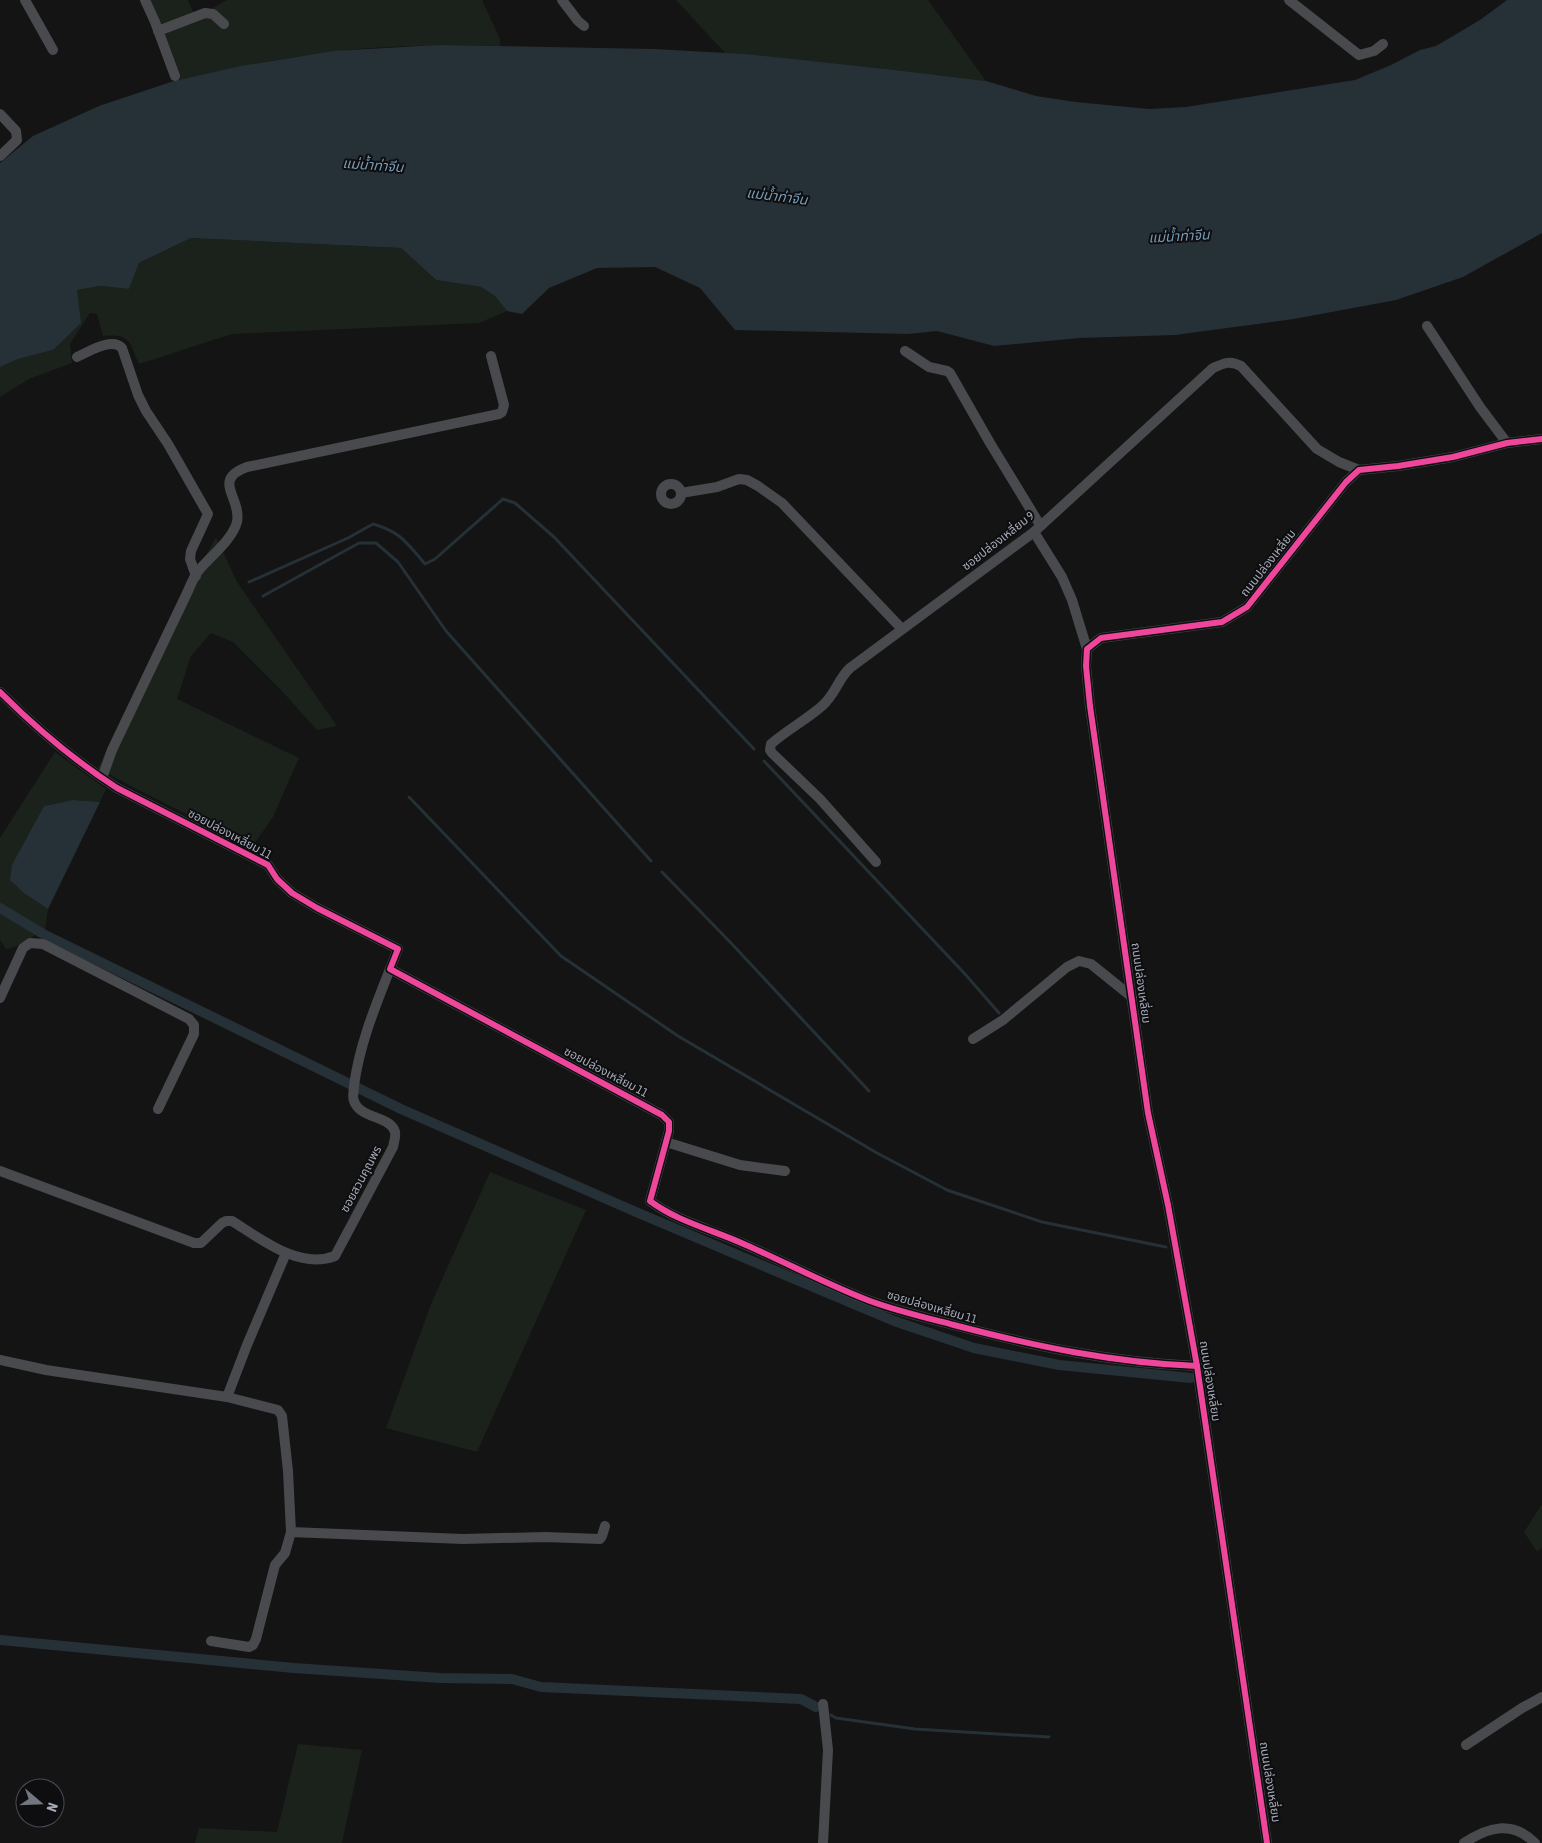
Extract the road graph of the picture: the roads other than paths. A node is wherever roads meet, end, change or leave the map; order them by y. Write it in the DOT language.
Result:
graph roads {
  1 [pos="25,0"];
  2 [pos="145,0"];
  3 [pos="562,0"];
  4 [pos="1289,0"];
  5 [pos="224,24"];
  6 [pos="584,26"];
  7 [pos="158,30"];
  8 [pos="1383,44"];
  9 [pos="53,50"];
  10 [pos="175,76"];
  11 [pos="0,114"];
  12 [pos="0,156"];
  13 [pos="1427,326"];
  14 [pos="905,351"];
  15 [pos="492,356"];
  16 [pos="76,357"];
  17 [pos="1542,439"];
  18 [pos="1508,443"];
  19 [pos="1359,470"];
  20 [pos="681,493"];
  21 [pos="1037,528"];
  22 [pos="196,576"];
  23 [pos="902,629"];
  24 [pos="1087,649"];
  25 [pos="0,692"];
  26 [pos="102,778"];
  27 [pos="876,862"];
  28 [pos="390,970"];
  29 [pos="1132,997"];
  30 [pos="0,998"];
  31 [pos="973,1039"];
  32 [pos="158,1109"];
  33 [pos="666,1142"];
  34 [pos="0,1171"];
  35 [pos="785,1171"];
  36 [pos="286,1253"];
  37 [pos="0,1360"];
  38 [pos="1197,1366"];
  39 [pos="227,1397"];
  40 [pos="604,1526"];
  41 [pos="291,1532"];
  42 [pos="211,1642"];
  43 [pos="1542,1697"];
  44 [pos="823,1704"];
  45 [pos="1466,1745"];
  46 [pos="823,1843"];
  47 [pos="1267,1843"];
  48 [pos="1464,1843"];
  49 [pos="1535,1843"];
  1 -- 9 [label="street"];
  2 -- 7 [label="street"];
  3 -- 6 [label="street"];
  4 -- 8 [label="street"];
  5 -- 7 [label="street"];
  7 -- 10 [label="street"];
  11 -- 12 [label="street"];
  13 -- 18 [label="street"];
  14 -- 21 [label="street"];
  15 -- 22 [label="street"];
  16 -- 22 [label="street"];
  17 -- 18 [label="street"];
  18 -- 19 [label="street"];
  19 -- 21 [label="street, ซอยปล่องเหลี่ยม 9"];
  19 -- 24 [label="street, ถนนปล่องเหลี่ยม"];
  20 -- 23 [label="street"];
  21 -- 23 [label="street, ซอยปล่องเหลี่ยม 9"];
  21 -- 24 [label="street"];
  22 -- 26 [label="street"];
  23 -- 27 [label="street, ซอยปล่องเหลี่ยม 9"];
  24 -- 29 [label="street, ถนนปล่องเหลี่ยม"];
  25 -- 26 [label="street, ซอยปล่องเหลี่ยม 11"];
  26 -- 28 [label="street, ซอยปล่องเหลี่ยม 11"];
  28 -- 33 [label="street, ซอยปล่องเหลี่ยม 11"];
  28 -- 36 [label="street, ซอยสวนคุณพร"];
  29 -- 31 [label="street"];
  29 -- 38 [label="street, ถนนปล่องเหลี่ยม"];
  30 -- 32 [label="street"];
  33 -- 35 [label="street"];
  33 -- 38 [label="street, ซอยปล่องเหลี่ยม 11"];
  34 -- 36 [label="street, ซอยสวนคุณพร"];
  36 -- 39 [label="street"];
  37 -- 39 [label="street"];
  38 -- 47 [label="street, ถนนปล่องเหลี่ยม"];
  39 -- 41 [label="street"];
  40 -- 41 [label="street"];
  41 -- 42 [label="street"];
  43 -- 45 [label="street"];
  44 -- 46 [label="street"];
  48 -- 49 [label="street"];
}
